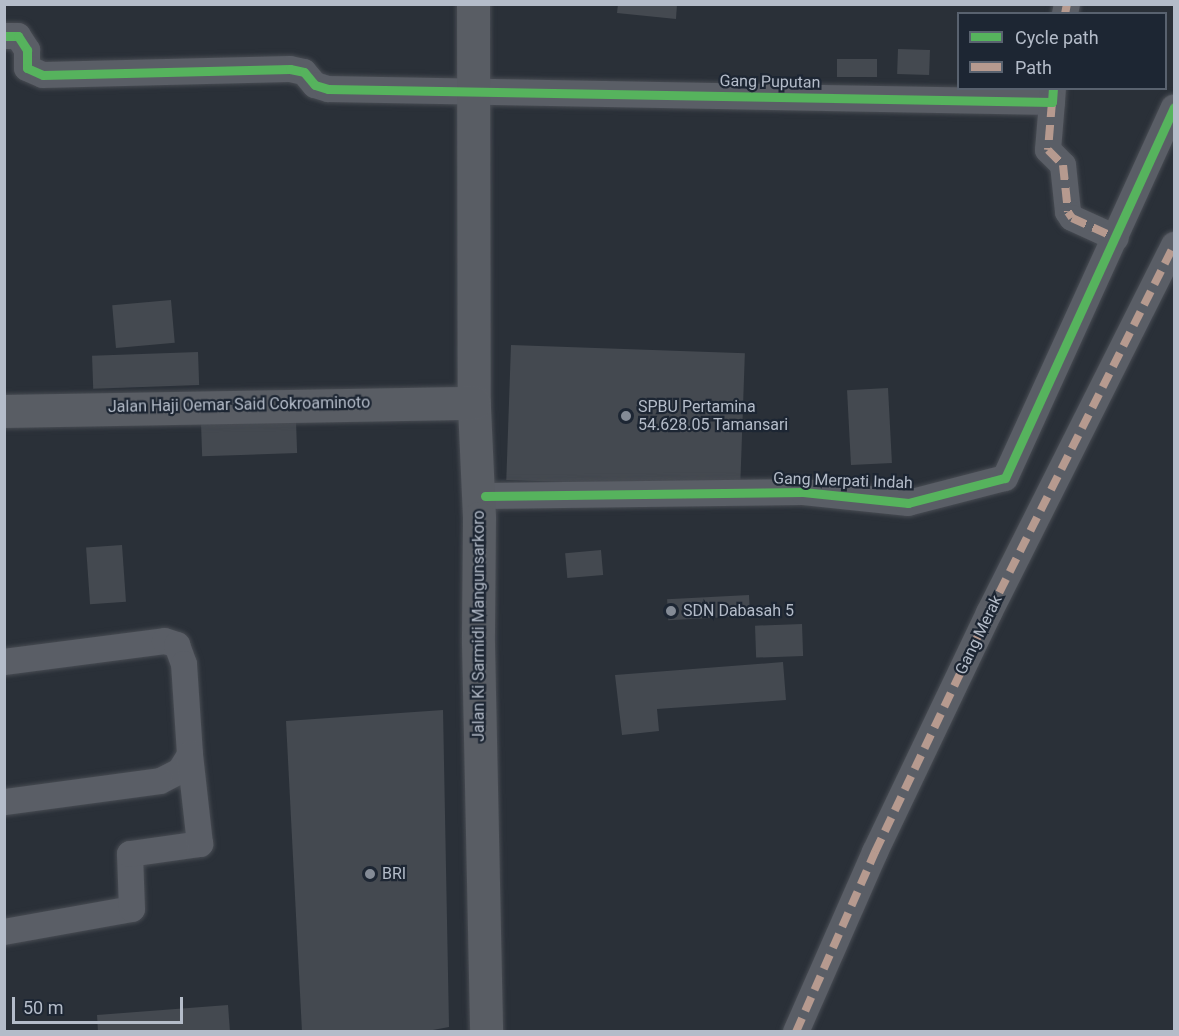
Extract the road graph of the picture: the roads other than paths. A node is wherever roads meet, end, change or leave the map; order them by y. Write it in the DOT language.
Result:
graph roads {
  1 [pos="473,4"];
  2 [pos="4,36"];
  3 [pos="474,92"];
  4 [pos="1053,95"];
  5 [pos="1174,108"];
  6 [pos="1116,238"];
  7 [pos="1174,245"];
  8 [pos="474,403"];
  9 [pos="4,411"];
  10 [pos="485,496"];
  11 [pos="4,662"];
  12 [pos="190,755"];
  13 [pos="4,802"];
  14 [pos="4,932"];
  15 [pos="486,1032"];
  16 [pos="796,1032"];
  1 -- 3 [label="main road, Jalan Ki Sarmidi Mangunsarkoro"];
  2 -- 3 [label="street, Gang Puputan"];
  3 -- 4 [label="street, Gang Puputan"];
  3 -- 8 [label="main road, Jalan Ki Sarmidi Mangunsarkoro"];
  4 -- 6 [label="street"];
  5 -- 6 [label="street, Gang Merpati Indah"];
  6 -- 10 [label="street, Gang Merpati Indah"];
  7 -- 16 [label="street, Gang Merak"];
  8 -- 9 [label="main road, Jalan Haji Oemar Said Cokroaminoto"];
  8 -- 15 [label="main road, Jalan Ki Sarmidi Mangunsarkoro"];
  11 -- 12 [label="street"];
  12 -- 13 [label="street"];
  12 -- 14 [label="street"];
}
